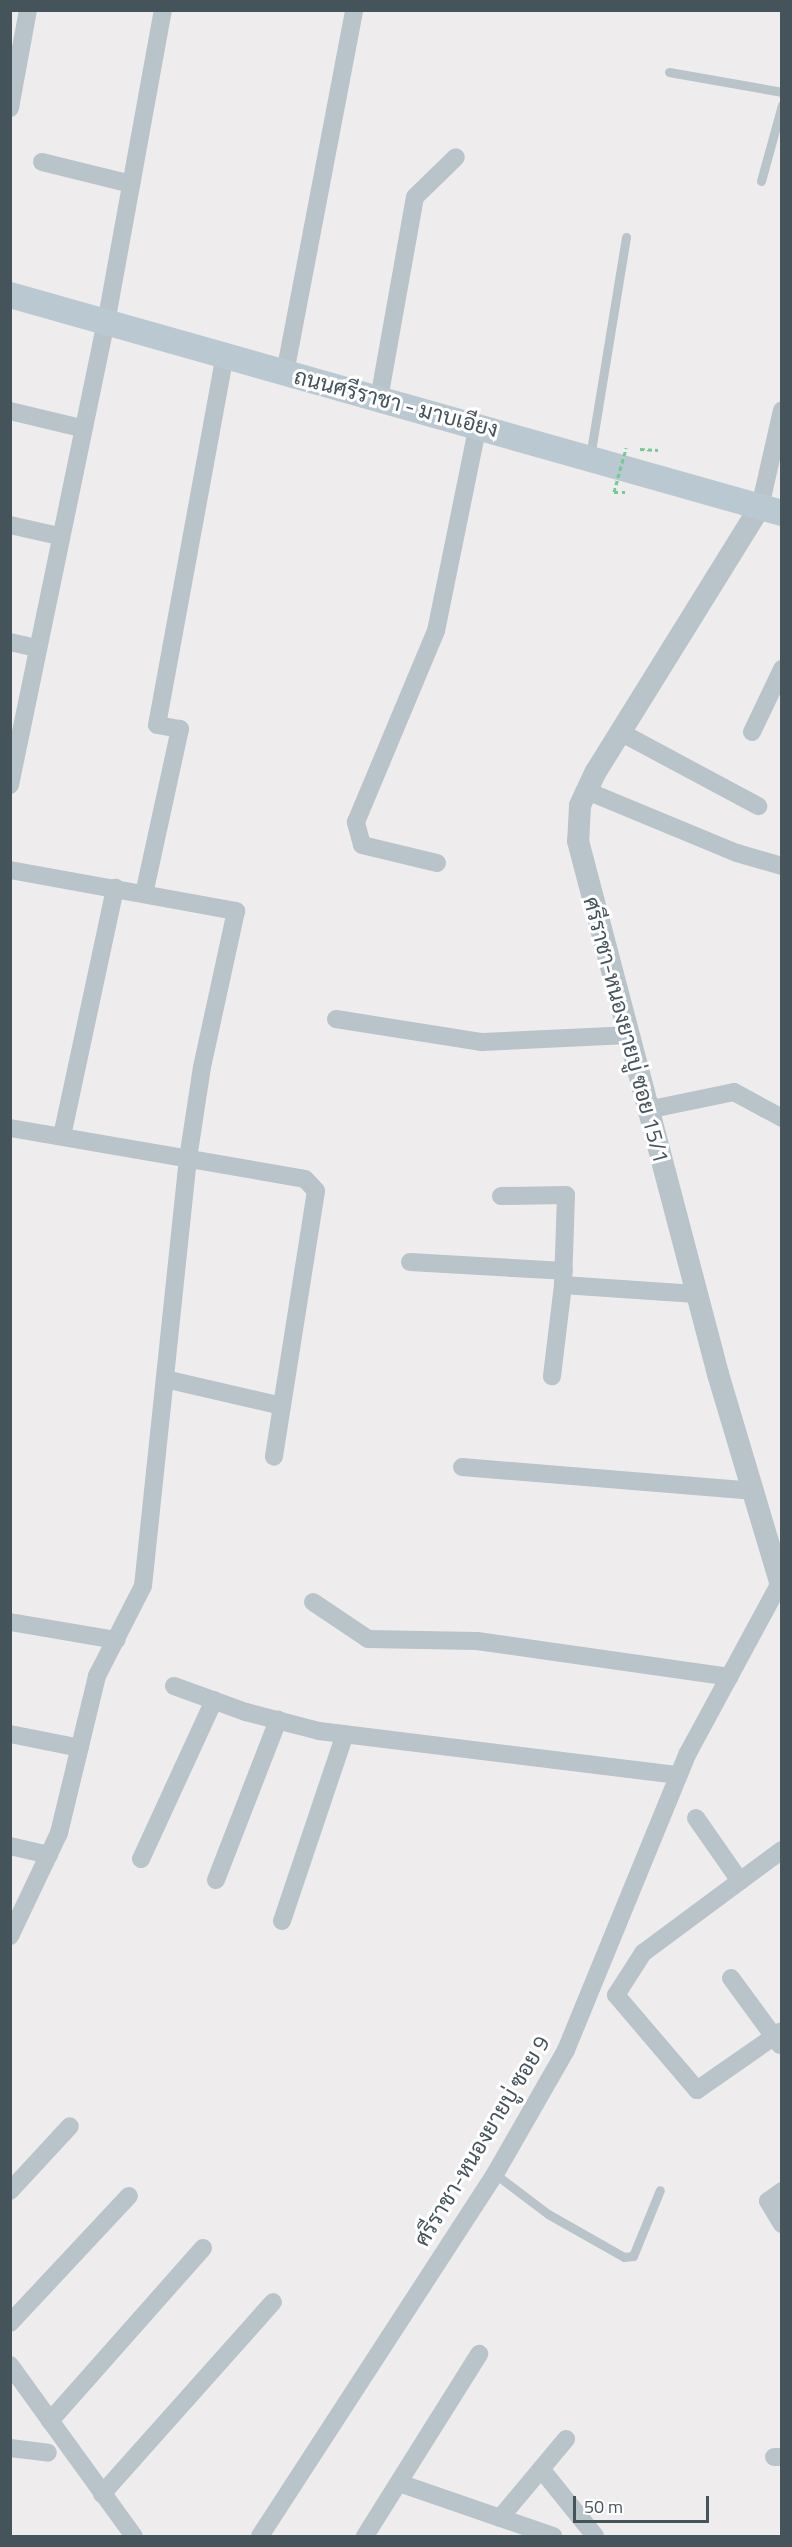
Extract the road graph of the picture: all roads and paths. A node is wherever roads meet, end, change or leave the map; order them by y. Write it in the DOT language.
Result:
graph roads {
  1 [pos="28,10"];
  2 [pos="163,10"];
  3 [pos="354,10"];
  4 [pos="669,72"];
  5 [pos="782,92"];
  6 [pos="782,105"];
  7 [pos="10,108"];
  8 [pos="456,157"];
  9 [pos="42,162"];
  10 [pos="761,181"];
  11 [pos="131,184"];
  12 [pos="626,237"];
  13 [pos="10,295"];
  14 [pos="106,323"];
  15 [pos="225,356"];
  16 [pos="285,373"];
  17 [pos="380,399"];
  18 [pos="782,410"];
  19 [pos="10,411"];
  20 [pos="478,425"];
  21 [pos="81,428"];
  22 [pos="658,450"];
  23 [pos="590,458"];
  24 [pos="614,492"];
  25 [pos="771,510"];
  26 [pos="10,525"];
  27 [pos="59,536"];
  28 [pos="10,642"];
  29 [pos="36,648"];
  30 [pos="782,669"];
  31 [pos="620,732"];
  32 [pos="752,732"];
  33 [pos="12,755"];
  34 [pos="10,785"];
  35 [pos="587,790"];
  36 [pos="758,806"];
  37 [pos="437,863"];
  38 [pos="782,866"];
  39 [pos="10,870"];
  40 [pos="115,888"];
  41 [pos="144,894"];
  42 [pos="336,1019"];
  43 [pos="628,1035"];
  44 [pos="647,1110"];
  45 [pos="782,1118"];
  46 [pos="10,1128"];
  47 [pos="62,1136"];
  48 [pos="188,1158"];
  49 [pos="501,1196"];
  50 [pos="410,1262"];
  51 [pos="563,1278"];
  52 [pos="696,1294"];
  53 [pos="552,1376"];
  54 [pos="165,1379"];
  55 [pos="282,1406"];
  56 [pos="274,1457"];
  57 [pos="462,1467"];
  58 [pos="752,1491"];
  59 [pos="780,1587"];
  60 [pos="313,1602"];
  61 [pos="10,1622"];
  62 [pos="116,1640"];
  63 [pos="729,1677"];
  64 [pos="174,1686"];
  65 [pos="214,1700"];
  66 [pos="278,1720"];
  67 [pos="10,1734"];
  68 [pos="345,1734"];
  69 [pos="80,1748"];
  70 [pos="678,1775"];
  71 [pos="696,1818"];
  72 [pos="10,1846"];
  73 [pos="782,1850"];
  74 [pos="49,1855"];
  75 [pos="141,1859"];
  76 [pos="216,1880"];
  77 [pos="740,1881"];
  78 [pos="282,1921"];
  79 [pos="10,1936"];
  80 [pos="731,1978"];
  81 [pos="779,2038"];
  82 [pos="70,2126"];
  83 [pos="495,2174"];
  84 [pos="660,2190"];
  85 [pos="10,2191"];
  86 [pos="782,2191"];
  87 [pos="129,2196"];
  88 [pos="782,2224"];
  89 [pos="203,2248"];
  90 [pos="273,2302"];
  91 [pos="10,2323"];
  92 [pos="479,2354"];
  93 [pos="10,2365"];
  94 [pos="50,2421"];
  95 [pos="566,2439"];
  96 [pos="10,2448"];
  97 [pos="48,2453"];
  98 [pos="541,2469"];
  99 [pos="399,2482"];
  100 [pos="102,2494"];
  101 [pos="500,2518"];
  102 [pos="134,2536"];
  103 [pos="260,2536"];
  104 [pos="365,2536"];
  105 [pos="553,2536"];
  106 [pos="595,2536"];
  1 -- 7 [label="street"];
  2 -- 11 [label="street"];
  3 -- 16 [label="street"];
  4 -- 5 [label="lane"];
  6 -- 10 [label="lane"];
  8 -- 17 [label="street"];
  9 -- 11 [label="street"];
  11 -- 14 [label="street"];
  12 -- 23 [label="lane"];
  13 -- 14 [label="main road, ถนนศรีราชา - มาบเอียง"];
  14 -- 15 [label="main road, ถนนศรีราชา - มาบเอียง"];
  14 -- 21 [label="street"];
  15 -- 16 [label="main road, ถนนศรีราชา - มาบเอียง"];
  15 -- 41 [label="street"];
  16 -- 17 [label="main road, ถนนศรีราชา - มาบเอียง"];
  17 -- 20 [label="main road, ถนนศรีราชา - มาบเอียง"];
  18 -- 25 [label="street"];
  19 -- 21 [label="street"];
  20 -- 23 [label="main road, ถนนศรีราชา - มาบเอียง"];
  20 -- 37 [label="street"];
  21 -- 27 [label="street"];
  22 -- 24 [label="path, bridge"];
  23 -- 25 [label="main road, ถนนศรีราชา - มาบเอียง"];
  25 -- 31 [label="street, ศรีราชา-หนองยายบู่ ซอย 15/1"];
  26 -- 27 [label="street"];
  27 -- 29 [label="street"];
  28 -- 29 [label="street"];
  29 -- 33 [label="street"];
  30 -- 32 [label="street"];
  31 -- 35 [label="street, ศรีราชา-หนองยายบู่ ซอย 15/1"];
  31 -- 36 [label="street"];
  33 -- 34 [label="street"];
  35 -- 38 [label="street"];
  35 -- 43 [label="street, ศรีราชา-หนองยายบู่ ซอย 15/1"];
  39 -- 40 [label="street"];
  40 -- 41 [label="street"];
  40 -- 47 [label="street"];
  41 -- 48 [label="street"];
  42 -- 43 [label="street"];
  43 -- 44 [label="street, ศรีราชา-หนองยายบู่ ซอย 15/1"];
  44 -- 45 [label="street"];
  44 -- 52 [label="street, ศรีราชา-หนองยายบู่ ซอย 15/1"];
  46 -- 47 [label="street"];
  47 -- 48 [label="street"];
  48 -- 54 [label="street"];
  48 -- 55 [label="street"];
  49 -- 51 [label="street"];
  50 -- 51 [label="street"];
  51 -- 52 [label="street"];
  51 -- 53 [label="street"];
  52 -- 58 [label="street, ศรีราชา-หนองยายบู่ ซอย 15/1"];
  54 -- 55 [label="street"];
  54 -- 62 [label="street"];
  55 -- 56 [label="street"];
  57 -- 58 [label="street"];
  58 -- 59 [label="street, ศรีราชา-หนองยายบู่ ซอย 15/1"];
  59 -- 63 [label="street, ศรีราชา-หนองยายบู่ ซอย 9"];
  60 -- 63 [label="street"];
  61 -- 62 [label="street"];
  62 -- 69 [label="street"];
  63 -- 70 [label="street, ศรีราชา-หนองยายบู่ ซอย 9"];
  64 -- 65 [label="street"];
  65 -- 66 [label="street"];
  65 -- 75 [label="street"];
  66 -- 68 [label="street"];
  66 -- 76 [label="street"];
  67 -- 69 [label="street"];
  68 -- 70 [label="street"];
  68 -- 78 [label="street"];
  69 -- 74 [label="street"];
  70 -- 83 [label="street, ศรีราชา-หนองยายบู่ ซอย 9"];
  71 -- 77 [label="street"];
  72 -- 74 [label="street"];
  73 -- 77 [label="street"];
  74 -- 79 [label="street"];
  77 -- 81 [label="street"];
  80 -- 81 [label="street"];
  82 -- 85 [label="street"];
  83 -- 84 [label="lane"];
  83 -- 103 [label="street, ศรีราชา-หนองยายบู่ ซอย 9"];
  86 -- 88 [label="street"];
  87 -- 91 [label="street"];
  89 -- 94 [label="street"];
  90 -- 100 [label="street"];
  92 -- 99 [label="street"];
  93 -- 94 [label="street"];
  94 -- 100 [label="street"];
  95 -- 98 [label="street"];
  96 -- 97 [label="street"];
  98 -- 101 [label="street"];
  98 -- 106 [label="street"];
  99 -- 101 [label="street"];
  99 -- 104 [label="street"];
  100 -- 102 [label="street"];
  101 -- 105 [label="street"];
}
